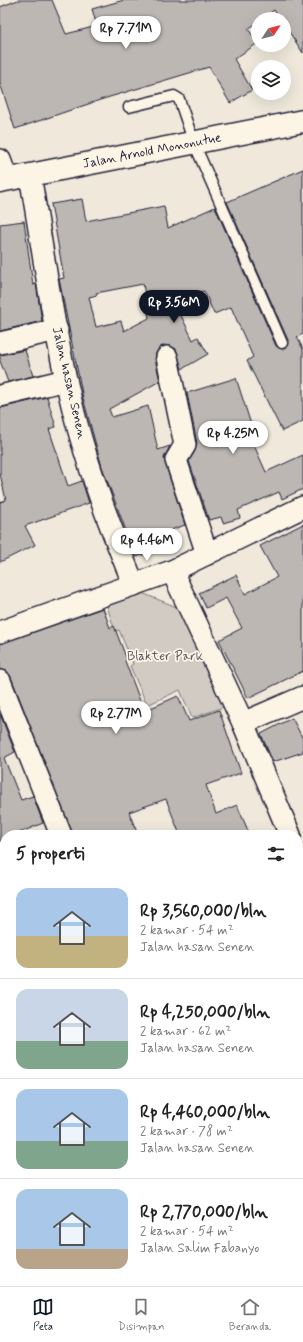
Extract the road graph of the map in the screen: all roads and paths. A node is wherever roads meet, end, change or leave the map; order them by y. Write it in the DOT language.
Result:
graph roads {
  1 [pos="129,107"];
  2 [pos="303,121"];
  3 [pos="194,143"];
  4 [pos="2,173"];
  5 [pos="30,175"];
  6 [pos="57,330"];
  7 [pos="0,343"];
  8 [pos="282,343"];
  9 [pos="167,357"];
  10 [pos="66,380"];
  11 [pos="0,396"];
  12 [pos="303,507"];
  13 [pos="208,554"];
  14 [pos="172,571"];
  15 [pos="134,584"];
  16 [pos="0,632"];
  17 [pos="0,681"];
  18 [pos="303,698"];
  19 [pos="243,723"];
  20 [pos="59,830"];
  21 [pos="288,830"];
  1 -- 3 [label="lane"];
  2 -- 3 [label="main road, Jalan Arnold Mononutue"];
  3 -- 5 [label="main road, Jalan Arnold Mononutue"];
  3 -- 8 [label="lane"];
  4 -- 5 [label="main road, Jalan Arnold Mononutue"];
  5 -- 6 [label="street, Jalan hasan Senen"];
  6 -- 7 [label="street"];
  6 -- 10 [label="street, Jalan hasan Senen"];
  9 -- 13 [label="street"];
  10 -- 11 [label="street"];
  10 -- 15 [label="street, Jalan hasan Senen"];
  12 -- 13 [label="street"];
  13 -- 14 [label="street"];
  14 -- 15 [label="street"];
  14 -- 19 [label="street"];
  15 -- 16 [label="street"];
  17 -- 20 [label="street"];
  18 -- 19 [label="street"];
  19 -- 21 [label="street"];
}
